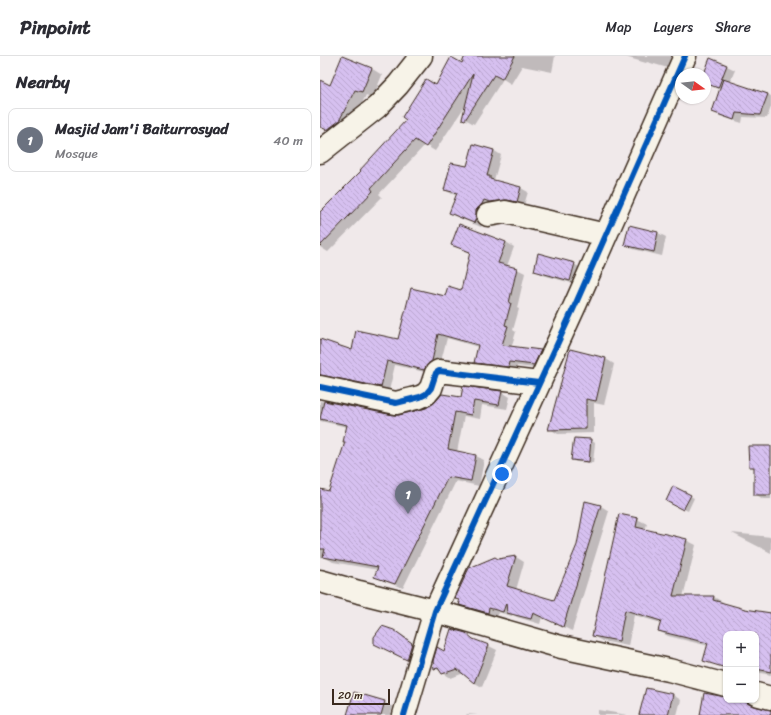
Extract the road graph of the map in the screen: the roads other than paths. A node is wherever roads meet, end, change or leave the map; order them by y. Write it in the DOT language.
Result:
graph roads {
  1 [pos="421,56"];
  2 [pos="685,56"];
  3 [pos="320,152"];
  4 [pos="488,215"];
  5 [pos="606,235"];
  6 [pos="539,383"];
  7 [pos="320,387"];
  8 [pos="320,581"];
  9 [pos="435,611"];
  10 [pos="723,684"];
  11 [pos="759,695"];
  12 [pos="771,698"];
  13 [pos="404,715"];
  1 -- 3 [label="street"];
  2 -- 5 [label="street"];
  4 -- 5 [label="street"];
  5 -- 6 [label="street"];
  6 -- 7 [label="street"];
  6 -- 9 [label="street"];
  8 -- 9 [label="street"];
  9 -- 10 [label="street"];
  9 -- 13 [label="street"];
  11 -- 12 [label="street"];
}
